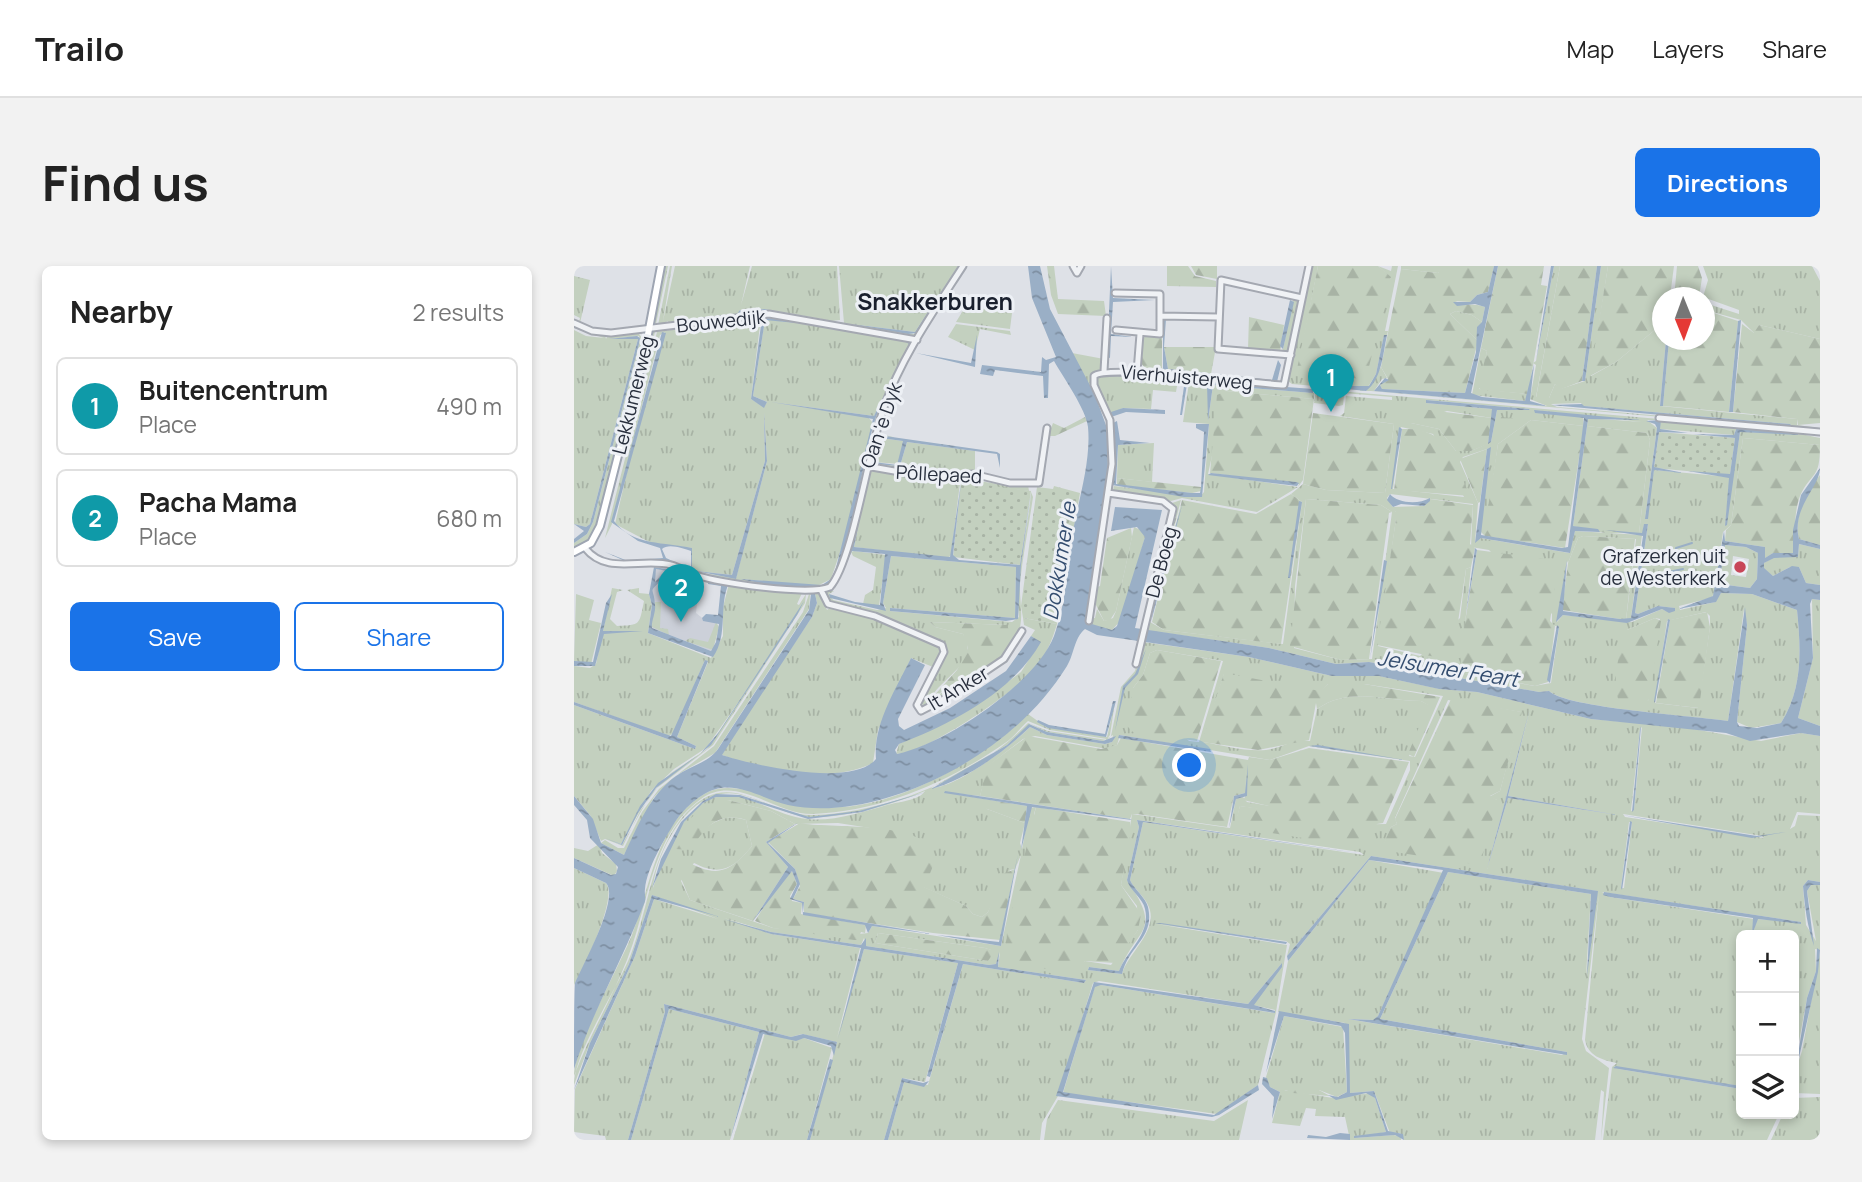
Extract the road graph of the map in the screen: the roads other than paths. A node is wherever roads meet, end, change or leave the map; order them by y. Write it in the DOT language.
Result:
graph roads {
  1 [pos="661,266"];
  2 [pos="963,266"];
  3 [pos="1073,266"];
  4 [pos="1081,266"];
  5 [pos="1309,266"];
  6 [pos="1115,293"];
  7 [pos="1302,298"];
  8 [pos="1160,316"];
  9 [pos="1218,317"];
  10 [pos="1107,318"];
  11 [pos="574,323"];
  12 [pos="650,329"];
  13 [pos="1115,330"];
  14 [pos="1140,334"];
  15 [pos="917,340"];
  16 [pos="1291,355"];
  17 [pos="1104,371"];
  18 [pos="1137,372"];
  19 [pos="1660,418"];
  20 [pos="1047,428"];
  21 [pos="1820,432"];
  22 [pos="866,466"];
  23 [pos="1108,493"];
  24 [pos="585,548"];
  25 [pos="574,552"];
  26 [pos="821,590"];
  27 [pos="1089,621"];
  28 [pos="1022,631"];
  29 [pos="1136,664"];
  1 -- 12 [label="main road, Lekkumerweg"];
  2 -- 15 [label="street, Oan 'e Dyk"];
  3 -- 4 [label="street"];
  5 -- 7 [label="street"];
  6 -- 8 [label="street"];
  7 -- 9 [label="street"];
  7 -- 16 [label="street"];
  8 -- 9 [label="street"];
  8 -- 14 [label="street"];
  9 -- 16 [label="street"];
  10 -- 17 [label="street"];
  11 -- 12 [label="street, Bouwedijk"];
  12 -- 15 [label="street, Bouwedijk"];
  12 -- 24 [label="main road, Lekkumerweg"];
  13 -- 14 [label="street"];
  14 -- 18 [label="street"];
  15 -- 22 [label="street, Oan 'e Dyk"];
  16 -- 18 [label="street, Vierhuisterweg"];
  17 -- 18 [label="street, Vierhuisterweg"];
  17 -- 23 [label="street, Vierhuisterweg"];
  19 -- 21 [label="street"];
  20 -- 22 [label="street, Pôllepaed"];
  22 -- 26 [label="street, Oan 'e Dyk"];
  23 -- 27 [label="street"];
  23 -- 29 [label="street, De Boeg"];
  24 -- 25 [label="main road"];
  24 -- 26 [label="street"];
  26 -- 28 [label="street, It Anker"];
}
